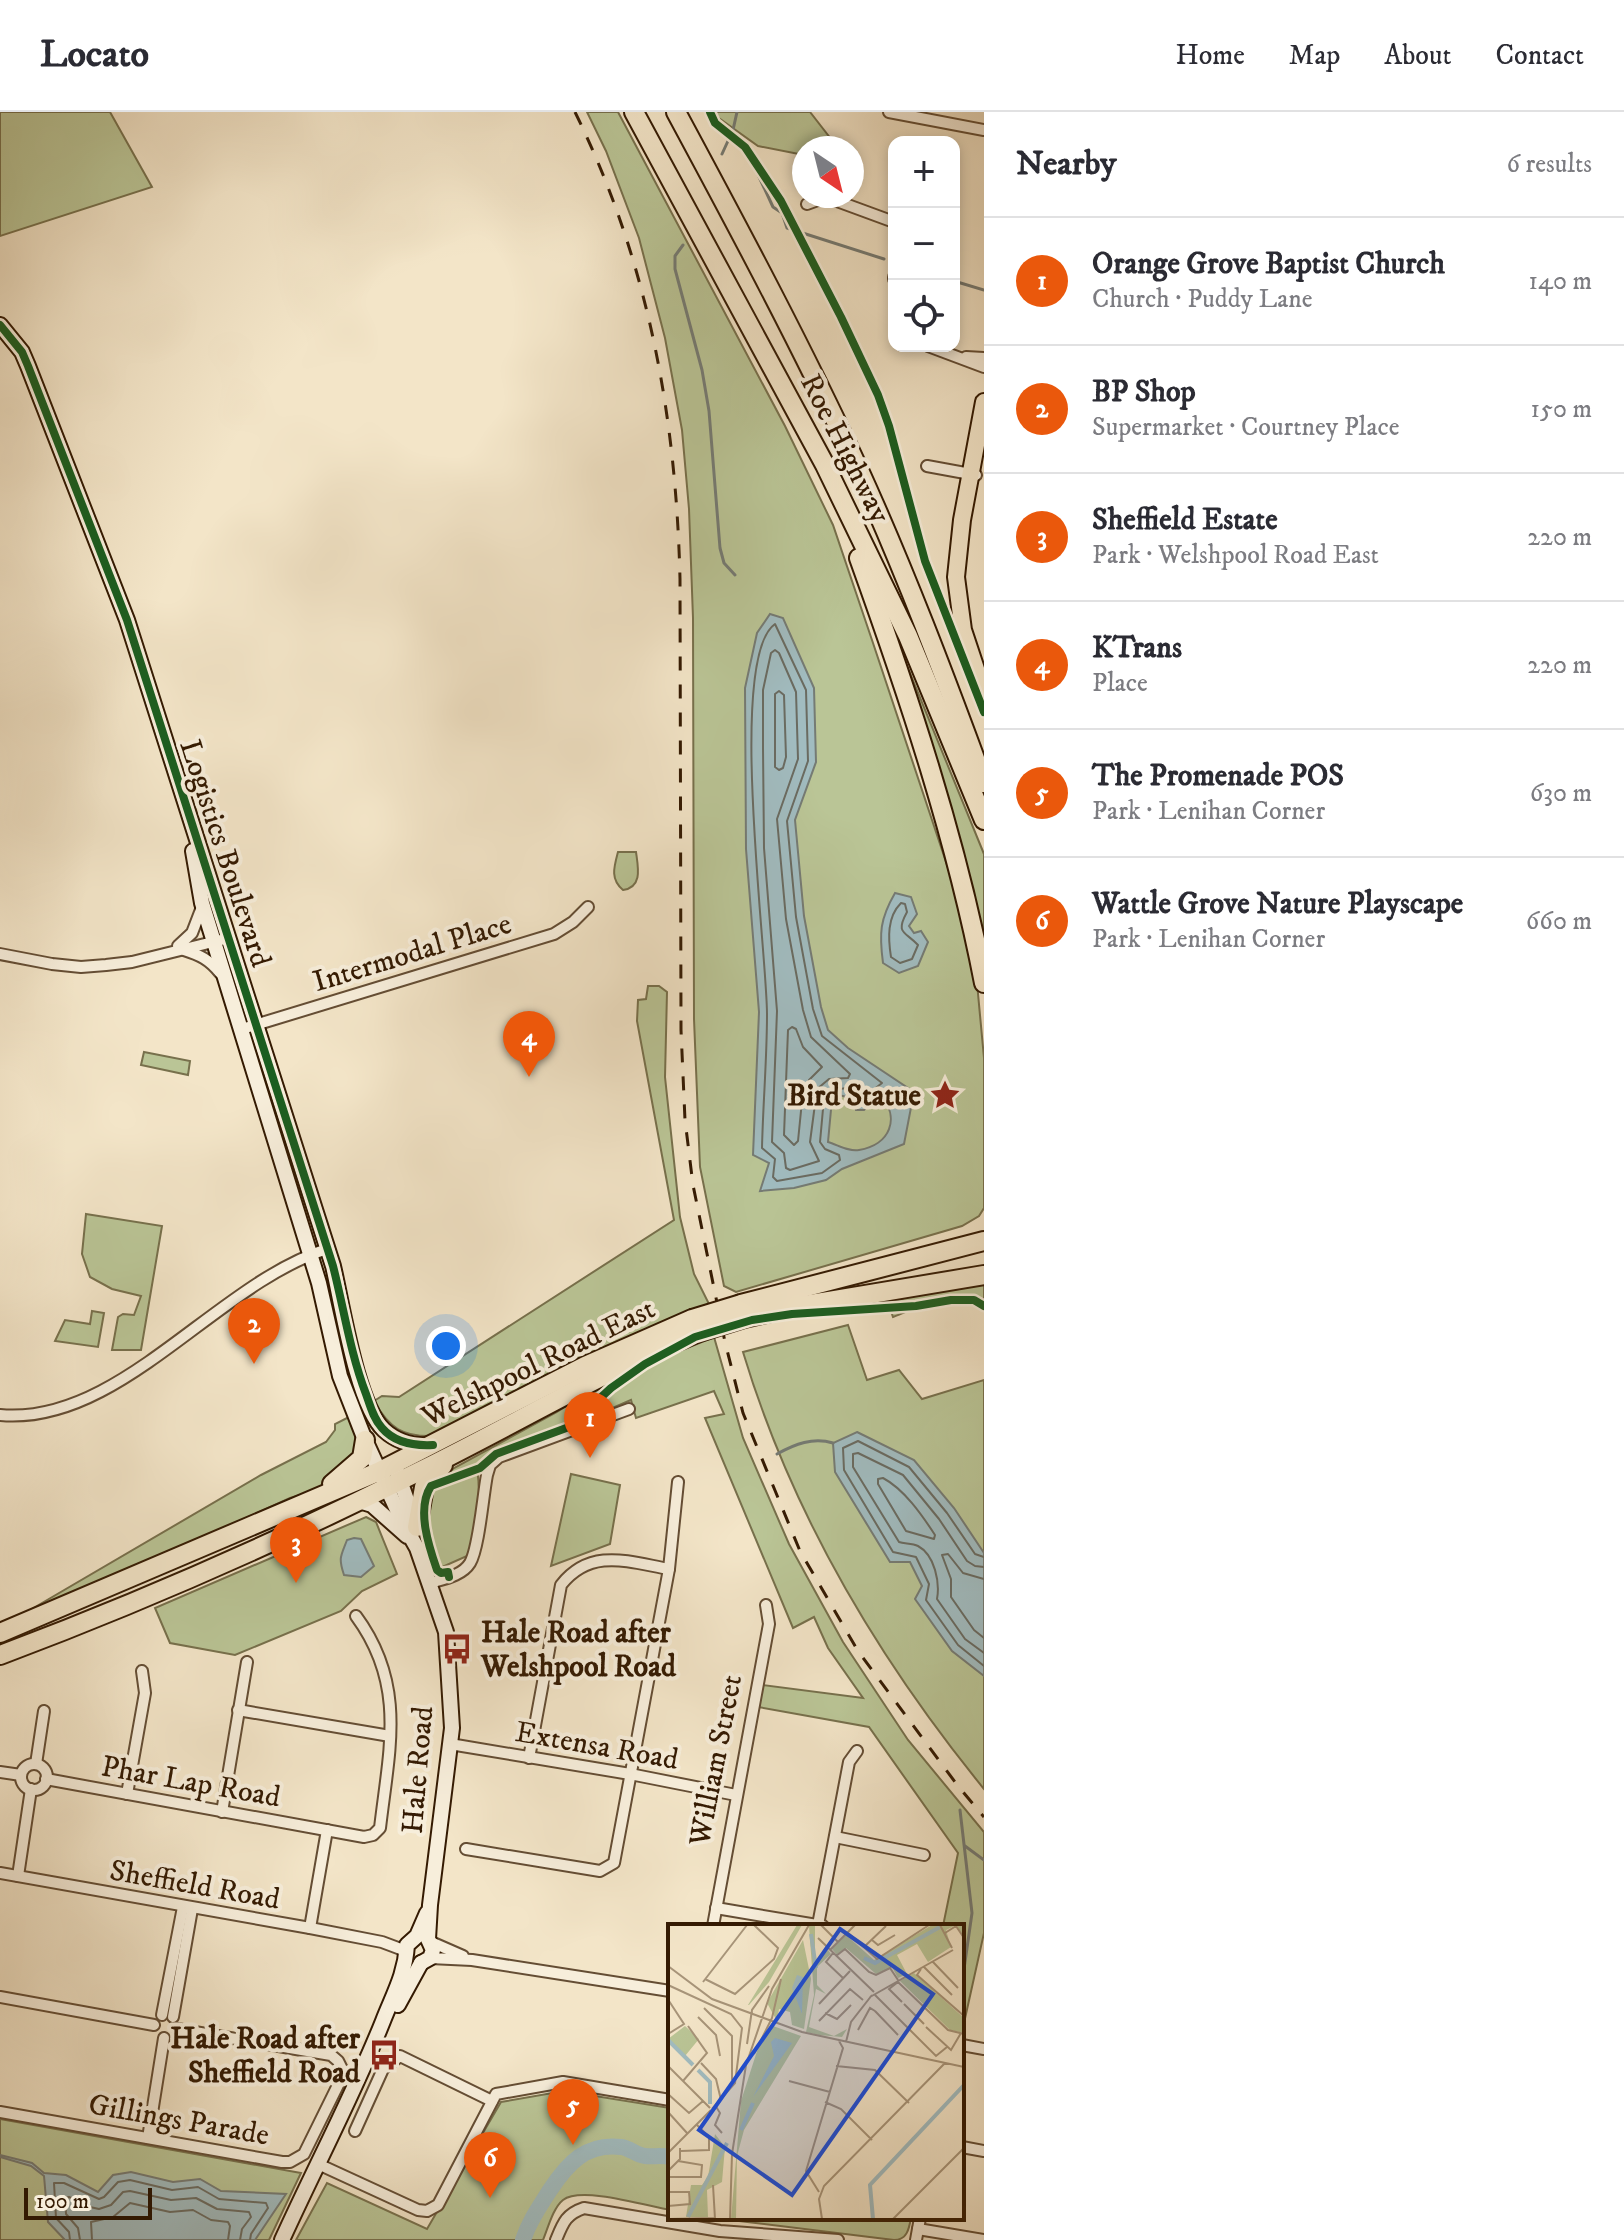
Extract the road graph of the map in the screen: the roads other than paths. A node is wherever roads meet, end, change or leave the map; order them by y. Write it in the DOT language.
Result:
graph roads {
  1 [pos="634,112"];
  2 [pos="676,112"];
  3 [pos="889,112"];
  4 [pos="984,130"];
  5 [pos="856,208"];
  6 [pos="888,220"];
  7 [pos="0,325"];
  8 [pos="943,352"];
  9 [pos="956,357"];
  10 [pos="984,358"];
  11 [pos="984,367"];
  12 [pos="984,402"];
  13 [pos="982,438"];
  14 [pos="825,465"];
  15 [pos="927,466"];
  16 [pos="974,474"];
  17 [pos="929,633"];
  18 [pos="984,669"];
  19 [pos="984,693"];
  20 [pos="984,753"];
  21 [pos="984,783"];
  22 [pos="187,810"];
  23 [pos="984,820"];
  24 [pos="203,905"];
  25 [pos="588,907"];
  26 [pos="222,940"];
  27 [pos="173,950"];
  28 [pos="0,954"];
  29 [pos="984,983"];
  30 [pos="229,989"];
  31 [pos="249,1027"];
  32 [pos="984,1231"];
  33 [pos="984,1241"];
  34 [pos="959,1248"];
  35 [pos="327,1249"];
  36 [pos="310,1254"];
  37 [pos="980,1277"];
  38 [pos="742,1311"];
  39 [pos="694,1326"];
  40 [pos="629,1409"];
  41 [pos="0,1415"];
  42 [pos="361,1432"];
  43 [pos="433,1445"];
  44 [pos="454,1454"];
  45 [pos="390,1476"];
  46 [pos="678,1482"];
  47 [pos="359,1501"];
  48 [pos="224,1539"];
  49 [pos="416,1539"];
  50 [pos="669,1569"];
  51 [pos="430,1583"];
  52 [pos="766,1605"];
  53 [pos="356,1616"];
  54 [pos="0,1633"];
  55 [pos="0,1655"];
  56 [pos="247,1662"];
  57 [pos="142,1671"];
  58 [pos="238,1710"];
  59 [pos="44,1711"];
  60 [pos="390,1736"];
  61 [pos="450,1744"];
  62 [pos="857,1751"];
  63 [pos="529,1758"];
  64 [pos="36,1764"];
  65 [pos="0,1772"];
  66 [pos="630,1774"];
  67 [pos="21,1775"];
  68 [pos="46,1779"];
  69 [pos="31,1789"];
  70 [pos="127,1794"];
  71 [pos="736,1795"];
  72 [pos="222,1812"];
  73 [pos="327,1830"];
  74 [pos="835,1837"];
  75 [pos="466,1849"];
  76 [pos="924,1855"];
  77 [pos="0,1873"];
  78 [pos="18,1876"];
  79 [pos="187,1908"];
  80 [pos="716,1908"];
  81 [pos="713,1924"];
  82 [pos="809,1924"];
  83 [pos="821,1924"];
  84 [pos="310,1928"];
  85 [pos="419,1948"];
  86 [pos="668,1991"];
  87 [pos="0,1997"];
  88 [pos="167,2016"];
  89 [pos="154,2025"];
  90 [pos="177,2029"];
  91 [pos="164,2038"];
  92 [pos="964,2045"];
  93 [pos="984,2049"];
  94 [pos="668,2100"];
  95 [pos="492,2101"];
  96 [pos="0,2112"];
  97 [pos="355,2131"];
  98 [pos="148,2138"];
  99 [pos="964,2147"];
  100 [pos="984,2151"];
  101 [pos="318,2164"];
  102 [pos="918,2229"];
  103 [pos="719,2236"];
  104 [pos="817,2239"];
  105 [pos="282,2240"];
  106 [pos="556,2240"];
  107 [pos="838,2240"];
  108 [pos="984,2240"];
  1 -- 14 [label="highway, Roe Highway"];
  2 -- 17 [label="highway, Roe Highway"];
  3 -- 4 [label="street"];
  5 -- 6 [label="street"];
  7 -- 22 [label="street, Logistics Boulevard"];
  8 -- 9 [label="street"];
  9 -- 10 [label="street"];
  9 -- 11 [label="street"];
  12 -- 13 [label="main road"];
  13 -- 16 [label="main road"];
  14 -- 23 [label="highway, Roe Highway"];
  14 -- 29 [label="highway"];
  15 -- 16 [label="street"];
  16 -- 18 [label="main road"];
  16 -- 19 [label="main road"];
  17 -- 20 [label="highway"];
  17 -- 21 [label="highway, Roe Highway"];
  22 -- 24 [label="street, Logistics Boulevard"];
  22 -- 26 [label="street, Logistics Boulevard"];
  24 -- 26 [label="street, Logistics Boulevard"];
  24 -- 27 [label="street"];
  25 -- 31 [label="street, Intermodal Place"];
  26 -- 27 [label="street"];
  26 -- 30 [label="street, Logistics Boulevard"];
  26 -- 31 [label="street, Logistics Boulevard"];
  27 -- 28 [label="street"];
  27 -- 30 [label="street"];
  30 -- 31 [label="street, Logistics Boulevard"];
  31 -- 35 [label="street, Logistics Boulevard"];
  31 -- 36 [label="street, Logistics Boulevard"];
  32 -- 34 [label="highway"];
  33 -- 34 [label="highway, Welshpool Road East"];
  34 -- 38 [label="highway, Welshpool Road East"];
  35 -- 36 [label="street"];
  35 -- 43 [label="street, Logistics Boulevard"];
  36 -- 41 [label="street"];
  36 -- 42 [label="street, Logistics Boulevard"];
  37 -- 38 [label="highway, Welshpool Road East"];
  38 -- 39 [label="highway, Welshpool Road East, bridge"];
  39 -- 43 [label="highway, Welshpool Road East"];
  39 -- 44 [label="highway, Welshpool Road East"];
  40 -- 51 [label="street"];
  42 -- 45 [label="street, Logistics Boulevard"];
  42 -- 48 [label="highway"];
  43 -- 45 [label="highway, Welshpool Road East"];
  44 -- 45 [label="highway, Welshpool Road East"];
  44 -- 49 [label="highway"];
  45 -- 47 [label="highway, Welshpool Road East"];
  45 -- 48 [label="highway, Welshpool Road East"];
  45 -- 49 [label="street, Hale Road"];
  46 -- 50 [label="street"];
  47 -- 49 [label="street"];
  47 -- 55 [label="highway, Welshpool Road East"];
  48 -- 54 [label="highway, Welshpool Road East"];
  49 -- 51 [label="street, Hale Road"];
  50 -- 63 [label="street"];
  50 -- 66 [label="street"];
  51 -- 61 [label="street, Hale Road"];
  52 -- 71 [label="street, William Street"];
  53 -- 60 [label="street"];
  56 -- 58 [label="street"];
  57 -- 70 [label="street"];
  58 -- 60 [label="street"];
  58 -- 72 [label="street"];
  59 -- 64 [label="street"];
  60 -- 73 [label="street, Phar Lap Road"];
  61 -- 63 [label="street, Extensa Road"];
  61 -- 85 [label="street, Hale Road"];
  62 -- 74 [label="street"];
  63 -- 66 [label="street, Extensa Road"];
  64 -- 67 [label="street"];
  64 -- 68 [label="street"];
  65 -- 67 [label="street"];
  66 -- 71 [label="street, Extensa Road"];
  66 -- 75 [label="street"];
  67 -- 69 [label="street"];
  68 -- 69 [label="street"];
  68 -- 70 [label="street, Phar Lap Road"];
  69 -- 78 [label="street"];
  70 -- 72 [label="street, Phar Lap Road"];
  71 -- 80 [label="street, William Street"];
  72 -- 73 [label="street, Phar Lap Road"];
  73 -- 84 [label="street"];
  74 -- 76 [label="street"];
  74 -- 83 [label="street"];
  77 -- 78 [label="street, Sheffield Road"];
  78 -- 79 [label="street, Sheffield Road"];
  79 -- 84 [label="street, Sheffield Road"];
  79 -- 88 [label="street"];
  80 -- 81 [label="street, William Street"];
  80 -- 82 [label="street"];
  84 -- 85 [label="street, Sheffield Road"];
  85 -- 86 [label="street, Sheffield Road"];
  85 -- 101 [label="street, Hale Road"];
  87 -- 89 [label="street"];
  88 -- 89 [label="street"];
  88 -- 90 [label="street"];
  89 -- 91 [label="street"];
  90 -- 91 [label="street"];
  90 -- 98 [label="street, Gillings Parade"];
  91 -- 98 [label="street"];
  92 -- 93 [label="street"];
  94 -- 95 [label="street"];
  95 -- 97 [label="street"];
  95 -- 101 [label="street"];
  96 -- 98 [label="street, Gillings Parade"];
  99 -- 100 [label="street"];
  101 -- 105 [label="street, Hale Road"];
  102 -- 108 [label="street"];
  103 -- 104 [label="street"];
  103 -- 106 [label="street"];
  104 -- 107 [label="street"];
}
